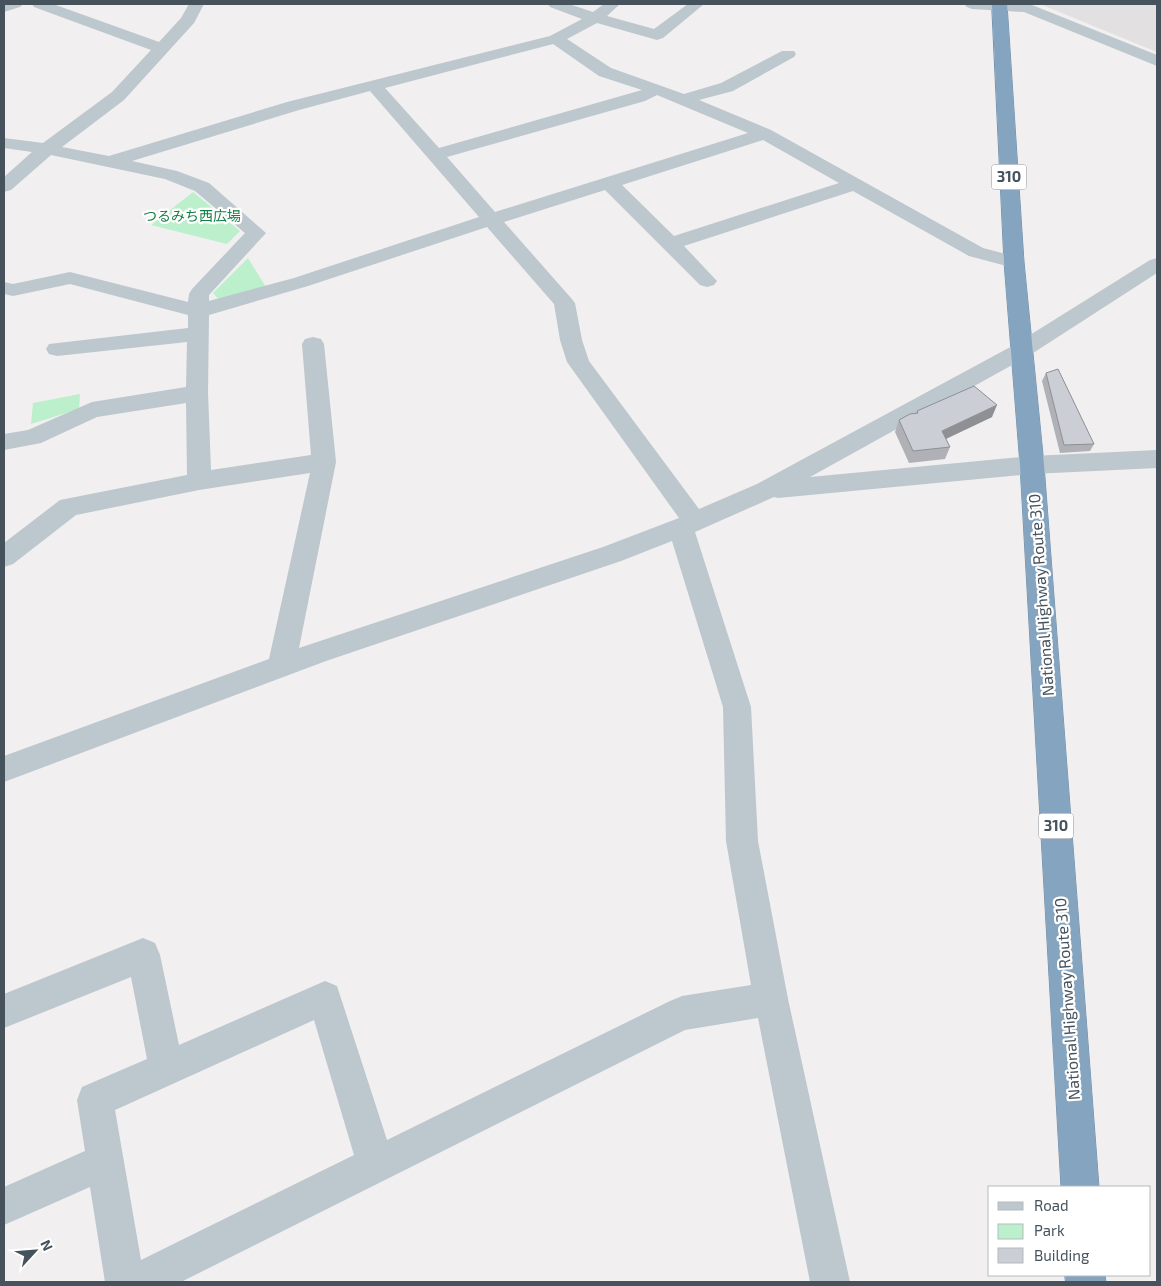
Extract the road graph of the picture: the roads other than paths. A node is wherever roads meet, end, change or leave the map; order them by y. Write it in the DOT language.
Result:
graph roads {
  1 [pos="15,4"];
  2 [pos="39,4"];
  3 [pos="196,4"];
  4 [pos="555,4"];
  5 [pos="613,4"];
  6 [pos="697,4"];
  7 [pos="972,4"];
  8 [pos="999,5"];
  9 [pos="4,7"];
  10 [pos="594,18"];
  11 [pos="556,39"];
  12 [pos="162,49"];
  13 [pos="788,54"];
  14 [pos="1157,61"];
  15 [pos="374,85"];
  16 [pos="657,89"];
  17 [pos="681,100"];
  18 [pos="765,134"];
  19 [pos="4,143"];
  20 [pos="48,148"];
  21 [pos="434,155"];
  22 [pos="110,162"];
  23 [pos="609,183"];
  24 [pos="856,184"];
  25 [pos="4,186"];
  26 [pos="490,220"];
  27 [pos="670,244"];
  28 [pos="1014,262"];
  29 [pos="1157,264"];
  30 [pos="707,281"];
  31 [pos="4,288"];
  32 [pos="198,312"];
  33 [pos="198,334"];
  34 [pos="313,344"];
  35 [pos="57,349"];
  36 [pos="1022,350"];
  37 [pos="197,393"];
  38 [pos="4,442"];
  39 [pos="1157,459"];
  40 [pos="324,462"];
  41 [pos="1032,465"];
  42 [pos="199,481"];
  43 [pos="766,490"];
  44 [pos="688,525"];
  45 [pos="4,557"];
  46 [pos="281,666"];
  47 [pos="4,769"];
  48 [pos="771,999"];
  49 [pos="4,1011"];
  50 [pos="167,1069"];
  51 [pos="105,1161"];
  52 [pos="376,1166"];
  53 [pos="1080,1186"];
  54 [pos="4,1206"];
  55 [pos="125,1282"];
  56 [pos="139,1282"];
  57 [pos="830,1282"];
  1 -- 9 [label="street"];
  2 -- 12 [label="street"];
  3 -- 12 [label="street"];
  4 -- 10 [label="street"];
  5 -- 10 [label="street"];
  6 -- 10 [label="street"];
  7 -- 8 [label="street"];
  8 -- 14 [label="street"];
  8 -- 28 [label="highway, National Highway Route 310 / 310"];
  10 -- 11 [label="street"];
  11 -- 15 [label="street"];
  11 -- 16 [label="street"];
  12 -- 20 [label="street"];
  13 -- 17 [label="street"];
  15 -- 21 [label="street"];
  15 -- 22 [label="street"];
  16 -- 17 [label="street"];
  16 -- 21 [label="street"];
  17 -- 18 [label="street"];
  18 -- 23 [label="street"];
  18 -- 24 [label="street"];
  19 -- 20 [label="street"];
  20 -- 22 [label="street"];
  20 -- 25 [label="street"];
  21 -- 26 [label="street"];
  22 -- 32 [label="street"];
  23 -- 26 [label="street"];
  23 -- 27 [label="street"];
  24 -- 27 [label="street"];
  24 -- 28 [label="street"];
  26 -- 32 [label="street"];
  26 -- 44 [label="street"];
  27 -- 30 [label="street"];
  28 -- 36 [label="highway, National Highway Route 310 / 310"];
  29 -- 36 [label="street"];
  31 -- 32 [label="street"];
  32 -- 33 [label="street"];
  33 -- 35 [label="street"];
  33 -- 37 [label="street"];
  34 -- 40 [label="street"];
  36 -- 41 [label="highway, National Highway Route 310 / 310"];
  36 -- 43 [label="street"];
  37 -- 38 [label="street"];
  37 -- 42 [label="street"];
  39 -- 41 [label="street"];
  40 -- 42 [label="street"];
  40 -- 46 [label="street"];
  41 -- 43 [label="street"];
  41 -- 53 [label="highway, National Highway Route 310 / 310"];
  42 -- 45 [label="street"];
  43 -- 44 [label="street"];
  44 -- 46 [label="street"];
  44 -- 48 [label="street"];
  46 -- 47 [label="street"];
  48 -- 52 [label="street"];
  48 -- 57 [label="street"];
  49 -- 50 [label="street"];
  50 -- 51 [label="street"];
  50 -- 52 [label="street"];
  51 -- 54 [label="street"];
  51 -- 55 [label="street"];
  52 -- 56 [label="street"];
}
